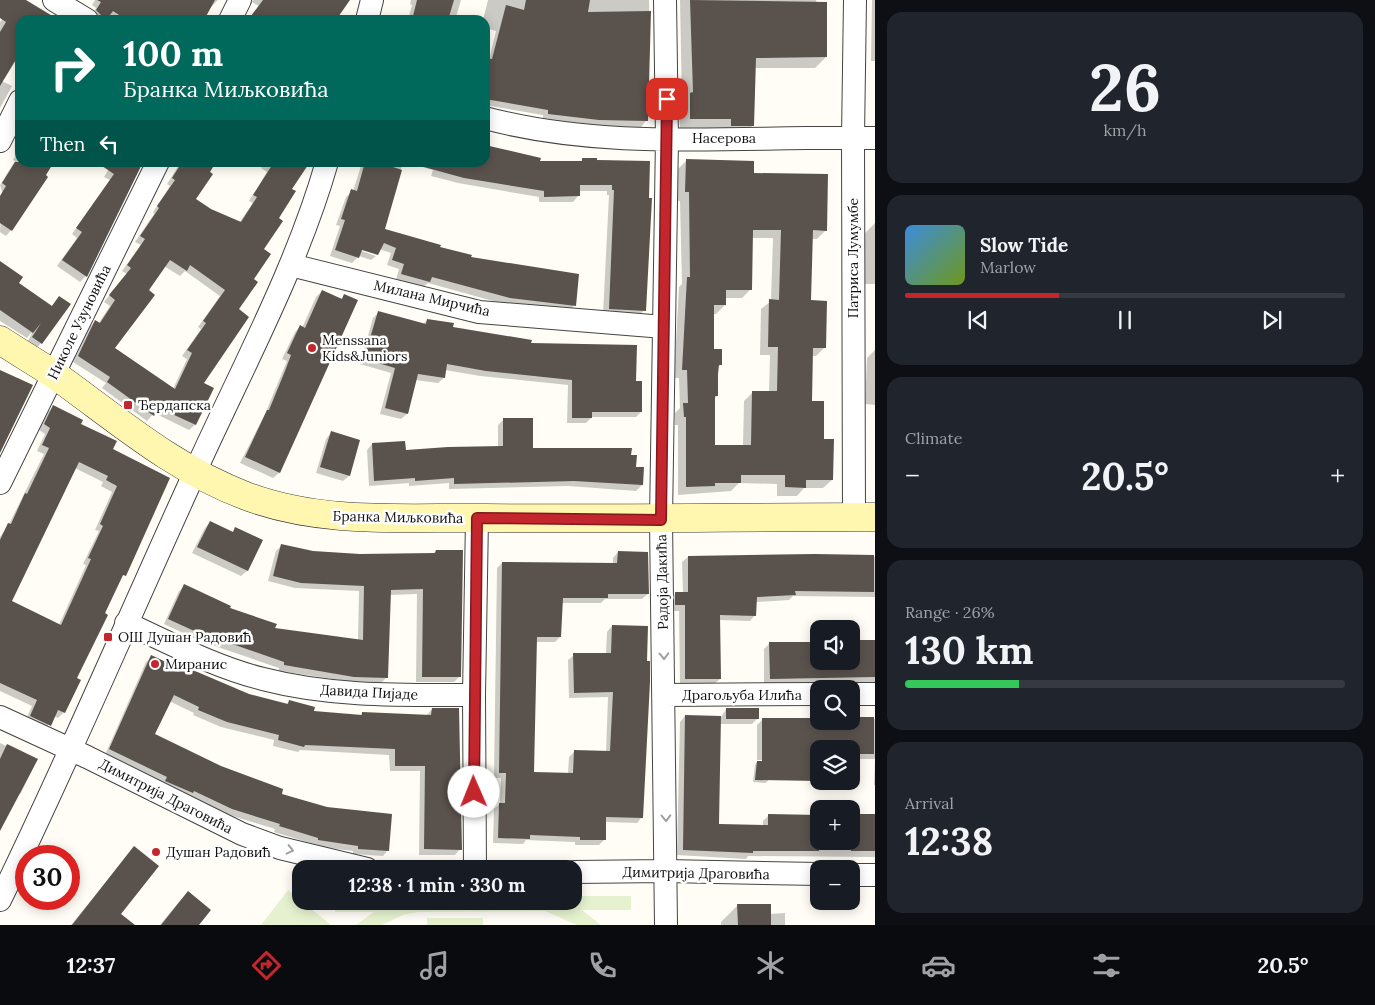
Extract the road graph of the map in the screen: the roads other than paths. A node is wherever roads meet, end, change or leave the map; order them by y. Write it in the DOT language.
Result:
graph roads {
  1 [pos="240,0"];
  2 [pos="372,0"];
  3 [pos="665,0"];
  4 [pos="855,0"];
  5 [pos="63,7"];
  6 [pos="78,15"];
  7 [pos="232,15"];
  8 [pos="368,15"];
  9 [pos="15,111"];
  10 [pos="490,119"];
  11 [pos="853,137"];
  12 [pos="667,138"];
  13 [pos="875,138"];
  14 [pos="0,141"];
  15 [pos="156,167"];
  16 [pos="325,167"];
  17 [pos="291,265"];
  18 [pos="664,327"];
  19 [pos="0,340"];
  20 [pos="53,374"];
  21 [pos="194,473"];
  22 [pos="0,483"];
  23 [pos="864,517"];
  24 [pos="477,518"];
  25 [pos="661,520"];
  26 [pos="126,624"];
  27 [pos="810,694"];
  28 [pos="860,694"];
  29 [pos="875,694"];
  30 [pos="474,695"];
  31 [pos="664,695"];
  32 [pos="0,717"];
  33 [pos="71,749"];
  34 [pos="329,860"];
  35 [pos="475,860"];
  36 [pos="666,871"];
  37 [pos="582,872"];
  38 [pos="810,874"];
  39 [pos="860,875"];
  40 [pos="875,876"];
  41 [pos="0,900"];
  42 [pos="666,925"];
  1 -- 7 [label="street"];
  2 -- 8 [label="street"];
  3 -- 12 [label="street, Радоја Дакића"];
  4 -- 11 [label="street, Патриса Лумумбе"];
  5 -- 6 [label="street"];
  9 -- 14 [label="street"];
  10 -- 12 [label="street, Насерова"];
  11 -- 12 [label="street, Насерова"];
  11 -- 13 [label="street, Насерова"];
  11 -- 23 [label="street, Патриса Лумумбе"];
  12 -- 18 [label="street, Радоја Дакића"];
  15 -- 20 [label="street, Николе Узуновића"];
  16 -- 17 [label="street"];
  17 -- 18 [label="street, Милана Мирчића"];
  17 -- 21 [label="street"];
  18 -- 25 [label="street, Радоја Дакића"];
  19 -- 20 [label="street, Бранка Миљковића"];
  20 -- 21 [label="street, Бранка Миљковића"];
  20 -- 22 [label="street, Николе Узуновића"];
  21 -- 24 [label="street, Бранка Миљковића"];
  21 -- 26 [label="street"];
  23 -- 25 [label="street, Бранка Миљковића"];
  24 -- 25 [label="street, Бранка Миљковића"];
  24 -- 30 [label="street"];
  25 -- 31 [label="street, Радоја Дакића, one-way"];
  26 -- 30 [label="street, Давида Пијаде"];
  26 -- 33 [label="street"];
  27 -- 31 [label="street, Драгољуба Илића"];
  28 -- 29 [label="street"];
  30 -- 35 [label="street"];
  31 -- 36 [label="street, Радоја Дакића, one-way"];
  32 -- 33 [label="street, Димитрија Драговића"];
  33 -- 34 [label="street, Димитрија Драговића, one-way"];
  33 -- 41 [label="street"];
  36 -- 37 [label="street, Димитрија Драговића"];
  36 -- 38 [label="street, Димитрија Драговића"];
  36 -- 42 [label="street, Радоја Дакића"];
  39 -- 40 [label="street"];
}
